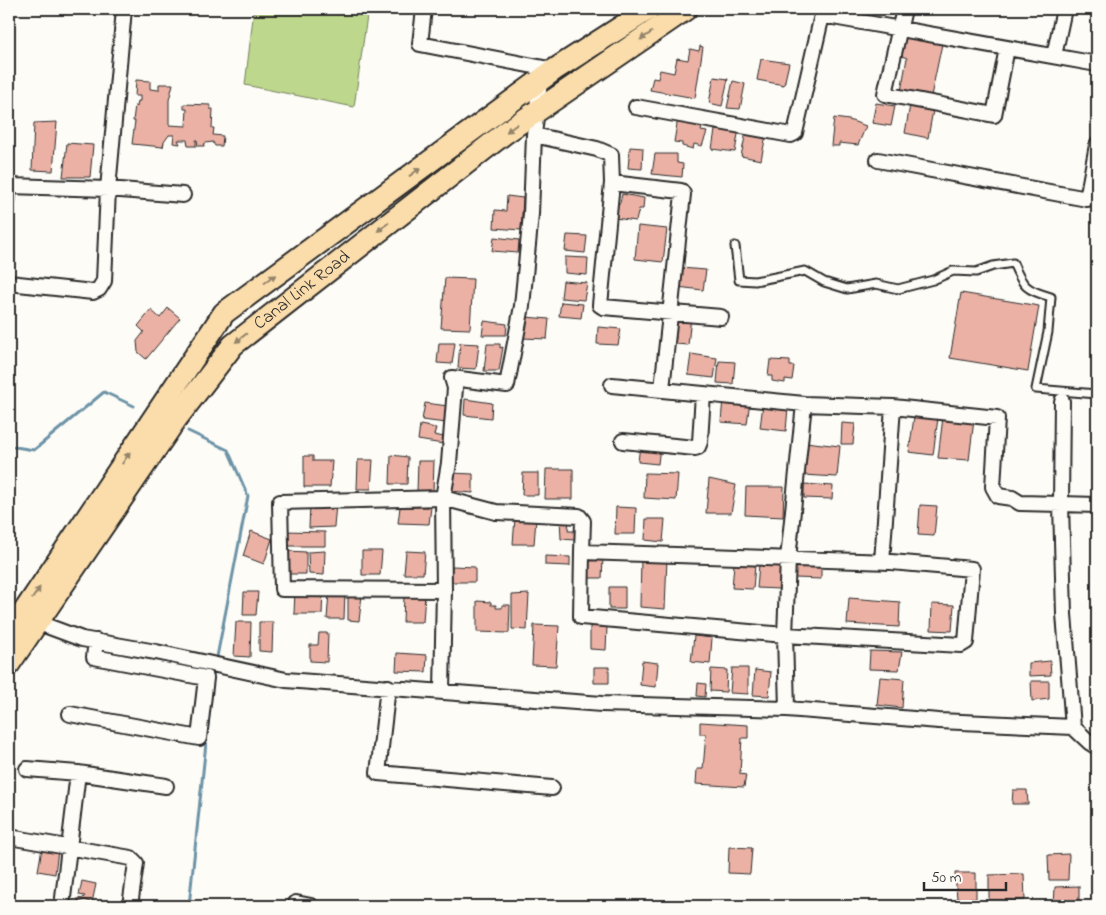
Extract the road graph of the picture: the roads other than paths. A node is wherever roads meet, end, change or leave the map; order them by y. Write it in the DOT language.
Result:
graph roads {
  1 [pos="124,9"];
  2 [pos="424,9"];
  3 [pos="649,9"];
  4 [pos="904,9"];
  5 [pos="1064,9"];
  6 [pos="679,11"];
  7 [pos="823,12"];
  8 [pos="899,29"];
  9 [pos="1007,48"];
  10 [pos="1054,56"];
  11 [pos="1097,64"];
  12 [pos="547,76"];
  13 [pos="636,107"];
  14 [pos="537,110"];
  15 [pos="534,135"];
  16 [pos="1097,145"];
  17 [pos="878,160"];
  18 [pos="612,183"];
  19 [pos="9,186"];
  20 [pos="108,189"];
  21 [pos="183,195"];
  22 [pos="1092,200"];
  23 [pos="735,246"];
  24 [pos="9,283"];
  25 [pos="669,312"];
  26 [pos="721,317"];
  27 [pos="612,385"];
  28 [pos="662,389"];
  29 [pos="703,394"];
  30 [pos="1097,394"];
  31 [pos="1062,401"];
  32 [pos="804,404"];
  33 [pos="893,407"];
  34 [pos="623,441"];
  35 [pos="443,498"];
  36 [pos="1061,504"];
  37 [pos="1097,505"];
  38 [pos="582,552"];
  39 [pos="788,559"];
  40 [pos="882,562"];
  41 [pos="444,590"];
  42 [pos="36,622"];
  43 [pos="9,634"];
  44 [pos="785,635"];
  45 [pos="96,641"];
  46 [pos="198,661"];
  47 [pos="9,664"];
  48 [pos="196,676"];
  49 [pos="388,687"];
  50 [pos="442,691"];
  51 [pos="787,709"];
  52 [pos="70,714"];
  53 [pos="1073,727"];
  54 [pos="1097,747"];
  55 [pos="27,770"];
  56 [pos="78,773"];
  57 [pos="166,786"];
  58 [pos="552,788"];
  59 [pos="9,837"];
  60 [pos="70,846"];
  61 [pos="296,903"];
  62 [pos="62,906"];
  63 [pos="130,906"];
  64 [pos="311,906"];
  1 -- 20 [label="street"];
  2 -- 12 [label="street"];
  3 -- 12 [label="main road, Canal Link Road"];
  4 -- 8 [label="street"];
  5 -- 10 [label="street"];
  6 -- 14 [label="main road, Canal Link Road, one-way"];
  7 -- 8 [label="street"];
  7 -- 13 [label="street"];
  8 -- 9 [label="street"];
  8 -- 9 [label="street"];
  9 -- 10 [label="street"];
  10 -- 11 [label="street"];
  12 -- 14 [label="street"];
  43 -- 12 [label="main road, Canal Link Road, one-way"];
  14 -- 15 [label="street"];
  14 -- 42 [label="main road, Canal Link Road, one-way"];
  15 -- 18 [label="street"];
  15 -- 35 [label="street"];
  16 -- 22 [label="street"];
  17 -- 22 [label="street"];
  18 -- 25 [label="street"];
  18 -- 25 [label="street"];
  19 -- 20 [label="street"];
  20 -- 21 [label="street"];
  20 -- 24 [label="street"];
  23 -- 30 [label="lane"];
  25 -- 26 [label="street"];
  25 -- 28 [label="street"];
  27 -- 28 [label="street"];
  28 -- 29 [label="street"];
  29 -- 32 [label="street"];
  29 -- 34 [label="street"];
  31 -- 36 [label="street"];
  32 -- 33 [label="street"];
  32 -- 39 [label="street"];
  33 -- 36 [label="street"];
  33 -- 40 [label="street"];
  35 -- 38 [label="street"];
  35 -- 41 [label="street"];
  35 -- 41 [label="street"];
  36 -- 37 [label="street"];
  36 -- 53 [label="street"];
  38 -- 39 [label="street"];
  38 -- 44 [label="street"];
  39 -- 40 [label="street"];
  39 -- 44 [label="street"];
  40 -- 44 [label="street"];
  41 -- 50 [label="street"];
  42 -- 45 [label="street"];
  42 -- 47 [label="main road, Canal Link Road"];
  44 -- 51 [label="street"];
  45 -- 46 [label="street"];
  45 -- 48 [label="street"];
  46 -- 48 [label="street"];
  46 -- 49 [label="street"];
  48 -- 52 [label="street"];
  49 -- 50 [label="street"];
  49 -- 58 [label="street"];
  50 -- 51 [label="street"];
  51 -- 53 [label="street"];
  53 -- 54 [label="street"];
  55 -- 56 [label="street"];
  56 -- 57 [label="street"];
  56 -- 60 [label="street"];
  59 -- 60 [label="street"];
  60 -- 62 [label="street"];
  60 -- 63 [label="street"];
  61 -- 64 [label="street"];
}
